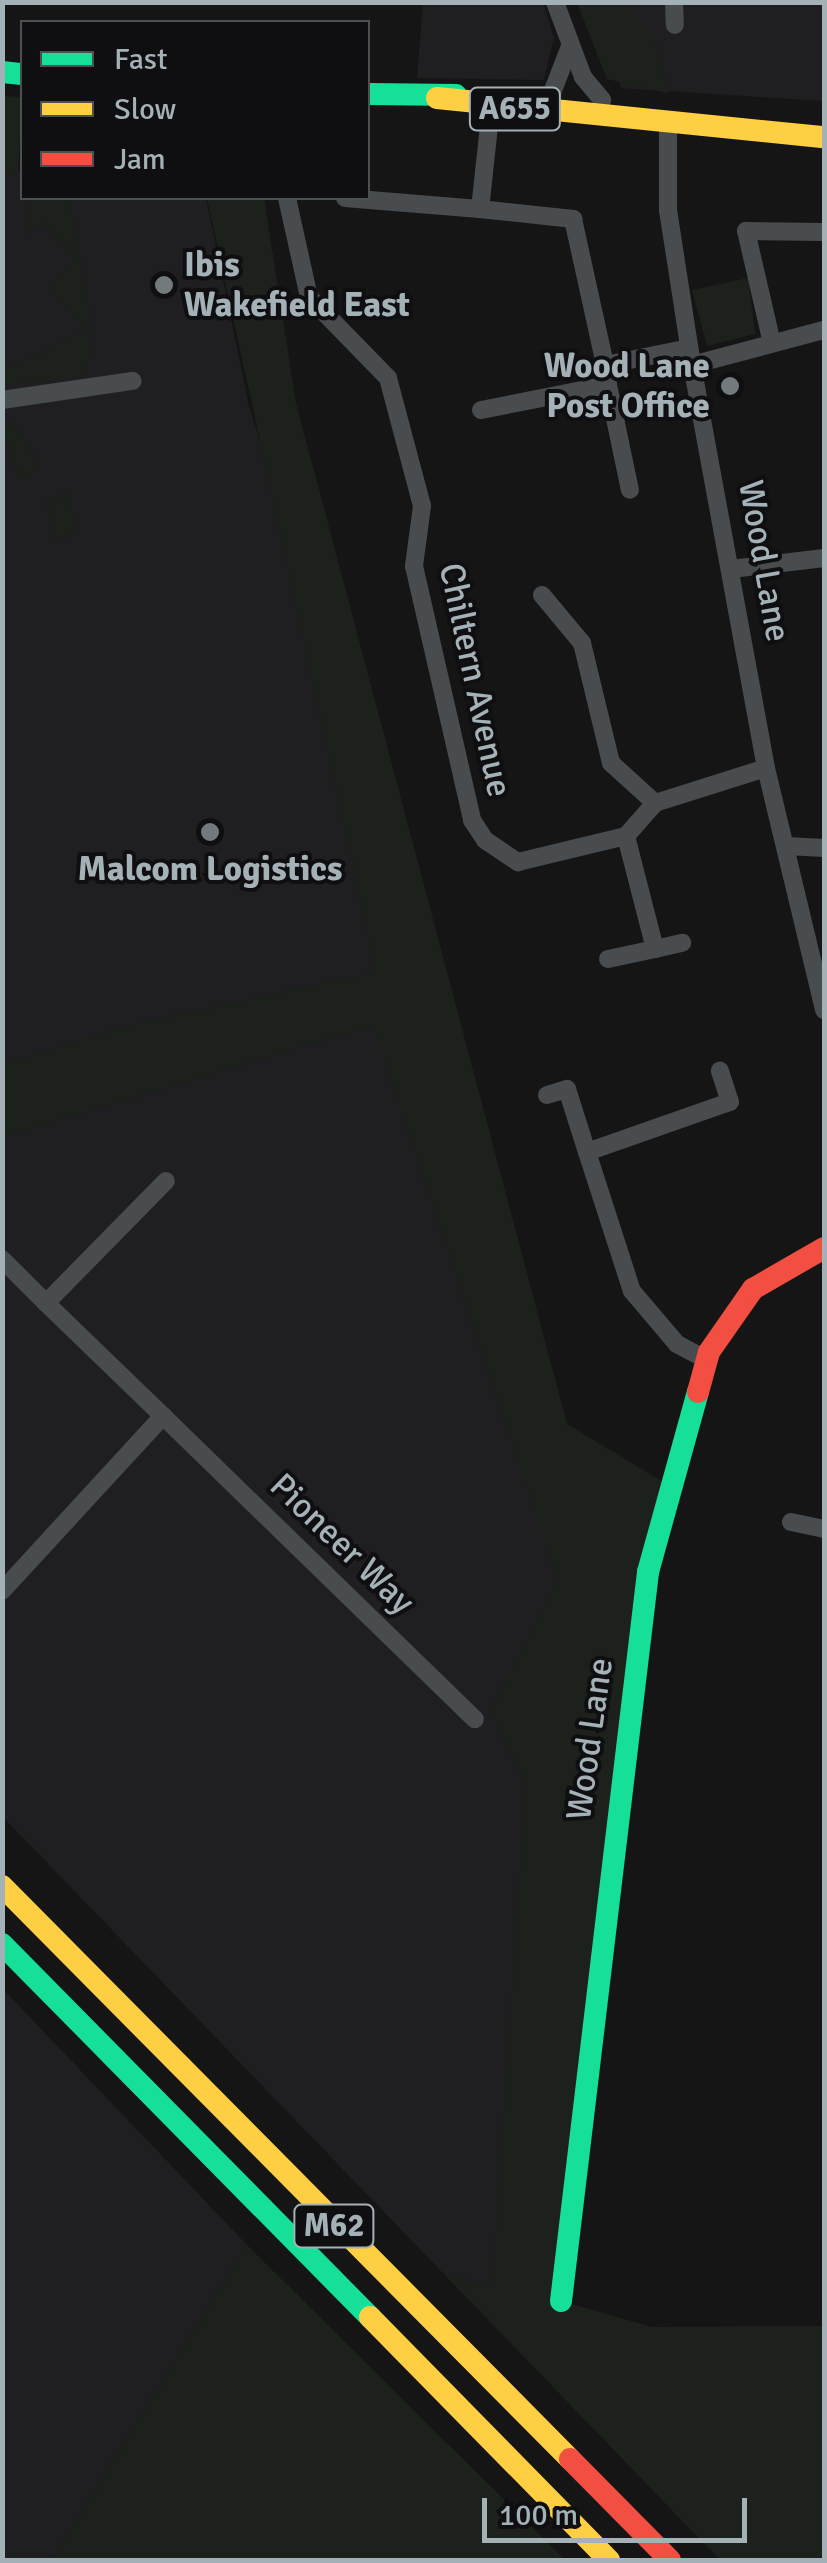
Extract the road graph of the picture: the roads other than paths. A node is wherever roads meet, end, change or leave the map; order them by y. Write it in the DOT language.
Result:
graph roads {
  1 [pos="555,2"];
  2 [pos="674,2"];
  3 [pos="675,25"];
  4 [pos="570,48"];
  5 [pos="562,74"];
  6 [pos="370,94"];
  7 [pos="437,98"];
  8 [pos="550,98"];
  9 [pos="591,104"];
  10 [pos="491,108"];
  11 [pos="666,121"];
  12 [pos="824,137"];
  13 [pos="288,200"];
  14 [pos="368,200"];
  15 [pos="480,210"];
  16 [pos="824,232"];
  17 [pos="824,330"];
  18 [pos="771,339"];
  19 [pos="690,356"];
  20 [pos="605,366"];
  21 [pos="133,381"];
  22 [pos="608,385"];
  23 [pos="2,400"];
  24 [pos="481,410"];
  25 [pos="630,490"];
  26 [pos="824,558"];
  27 [pos="731,569"];
  28 [pos="542,596"];
  29 [pos="766,768"];
  30 [pos="655,803"];
  31 [pos="626,836"];
  32 [pos="787,846"];
  33 [pos="824,848"];
  34 [pos="682,943"];
  35 [pos="655,950"];
  36 [pos="608,958"];
  37 [pos="824,1010"];
  38 [pos="720,1071"];
  39 [pos="548,1095"];
  40 [pos="587,1152"];
  41 [pos="166,1181"];
  42 [pos="824,1248"];
  43 [pos="2,1260"];
  44 [pos="46,1303"];
  45 [pos="707,1360"];
  46 [pos="163,1416"];
  47 [pos="824,1503"];
  48 [pos="790,1522"];
  49 [pos="821,1526"];
  50 [pos="2,1591"];
  51 [pos="475,1719"];
  52 [pos="2,1886"];
  53 [pos="2,1944"];
  54 [pos="560,2301"];
  55 [pos="608,2560"];
  56 [pos="670,2560"];
  1 -- 4 [label="street"];
  2 -- 3 [label="street"];
  4 -- 5 [label="street"];
  4 -- 9 [label="street"];
  5 -- 8 [label="street"];
  5 -- 9 [label="street"];
  6 -- 7 [label="main road, A655"];
  7 -- 8 [label="main road, A655"];
  7 -- 10 [label="main road, A655"];
  8 -- 9 [label="main road, A655"];
  9 -- 10 [label="main road, A655"];
  9 -- 11 [label="main road, A655"];
  10 -- 15 [label="street"];
  11 -- 12 [label="main road, A655"];
  11 -- 19 [label="street, Wood Lane"];
  13 -- 31 [label="street, Chiltern Avenue"];
  14 -- 15 [label="street"];
  15 -- 20 [label="street"];
  16 -- 18 [label="street"];
  17 -- 18 [label="street"];
  18 -- 19 [label="street"];
  19 -- 20 [label="street"];
  19 -- 27 [label="street, Wood Lane"];
  20 -- 22 [label="street"];
  21 -- 23 [label="street"];
  22 -- 24 [label="street"];
  22 -- 25 [label="street"];
  26 -- 27 [label="street"];
  27 -- 29 [label="street, Wood Lane"];
  28 -- 30 [label="street"];
  29 -- 30 [label="street"];
  29 -- 32 [label="street, Wood Lane"];
  30 -- 31 [label="street"];
  31 -- 35 [label="street"];
  32 -- 33 [label="street"];
  32 -- 37 [label="street, Wood Lane"];
  34 -- 35 [label="street"];
  35 -- 36 [label="street"];
  38 -- 40 [label="street"];
  39 -- 40 [label="street"];
  40 -- 45 [label="street"];
  41 -- 44 [label="street"];
  42 -- 45 [label="main road, Wood Lane"];
  43 -- 44 [label="street, Pioneer Way"];
  44 -- 46 [label="street, Pioneer Way"];
  45 -- 54 [label="main road, Wood Lane"];
  46 -- 50 [label="street"];
  46 -- 51 [label="street, Pioneer Way"];
  47 -- 49 [label="street"];
  48 -- 49 [label="street"];
  52 -- 56 [label="main road, M62"];
  53 -- 55 [label="main road, M62"];
}
